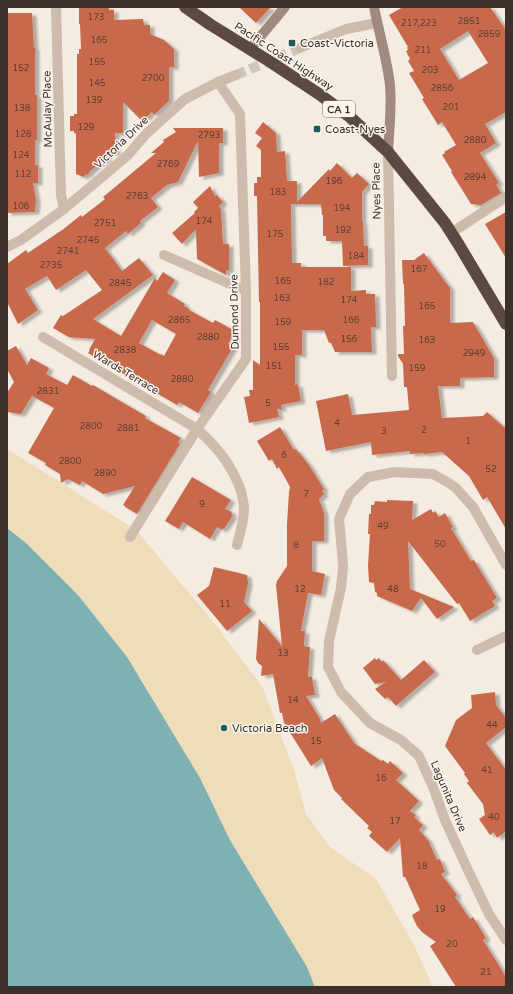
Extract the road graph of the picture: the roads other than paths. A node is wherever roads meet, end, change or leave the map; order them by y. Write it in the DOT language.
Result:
graph roads {
  1 [pos="56,7"];
  2 [pos="185,7"];
  3 [pos="285,7"];
  4 [pos="374,7"];
  5 [pos="377,23"];
  6 [pos="300,48"];
  7 [pos="250,49"];
  8 [pos="236,75"];
  9 [pos="218,82"];
  10 [pos="388,152"];
  11 [pos="506,197"];
  12 [pos="64,209"];
  13 [pos="451,232"];
  14 [pos="7,247"];
  15 [pos="164,255"];
  16 [pos="246,291"];
  17 [pos="506,324"];
  18 [pos="43,337"];
  19 [pos="392,376"];
  20 [pos="197,429"];
  21 [pos="130,538"];
  22 [pos="237,545"];
  23 [pos="506,565"];
  24 [pos="506,636"];
  25 [pos="477,650"];
  26 [pos="506,940"];
  1 -- 12 [label="street, McAulay Place"];
  2 -- 7 [label="highway, Pacific Coast Highway / CA 1"];
  3 -- 7 [label="street"];
  4 -- 5 [label="street, Nyes Place"];
  5 -- 6 [label="street"];
  5 -- 10 [label="street, Nyes Place"];
  7 -- 10 [label="highway, Pacific Coast Highway / CA 1"];
  8 -- 9 [label="street, Victoria Drive"];
  9 -- 12 [label="street, Victoria Drive"];
  9 -- 16 [label="street, Dumond Drive"];
  10 -- 13 [label="highway, Pacific Coast Highway / CA 1"];
  10 -- 19 [label="street, Nyes Place"];
  11 -- 13 [label="street"];
  12 -- 14 [label="street, Victoria Drive"];
  13 -- 17 [label="highway, Pacific Coast Highway / CA 1"];
  15 -- 16 [label="street"];
  16 -- 20 [label="street, Dumond Drive"];
  18 -- 20 [label="street, Wards Terrace"];
  20 -- 21 [label="street, Dumond Drive"];
  20 -- 22 [label="street, Wards Terrace"];
  23 -- 26 [label="street, Lagunita Drive"];
  24 -- 25 [label="street"];
}
